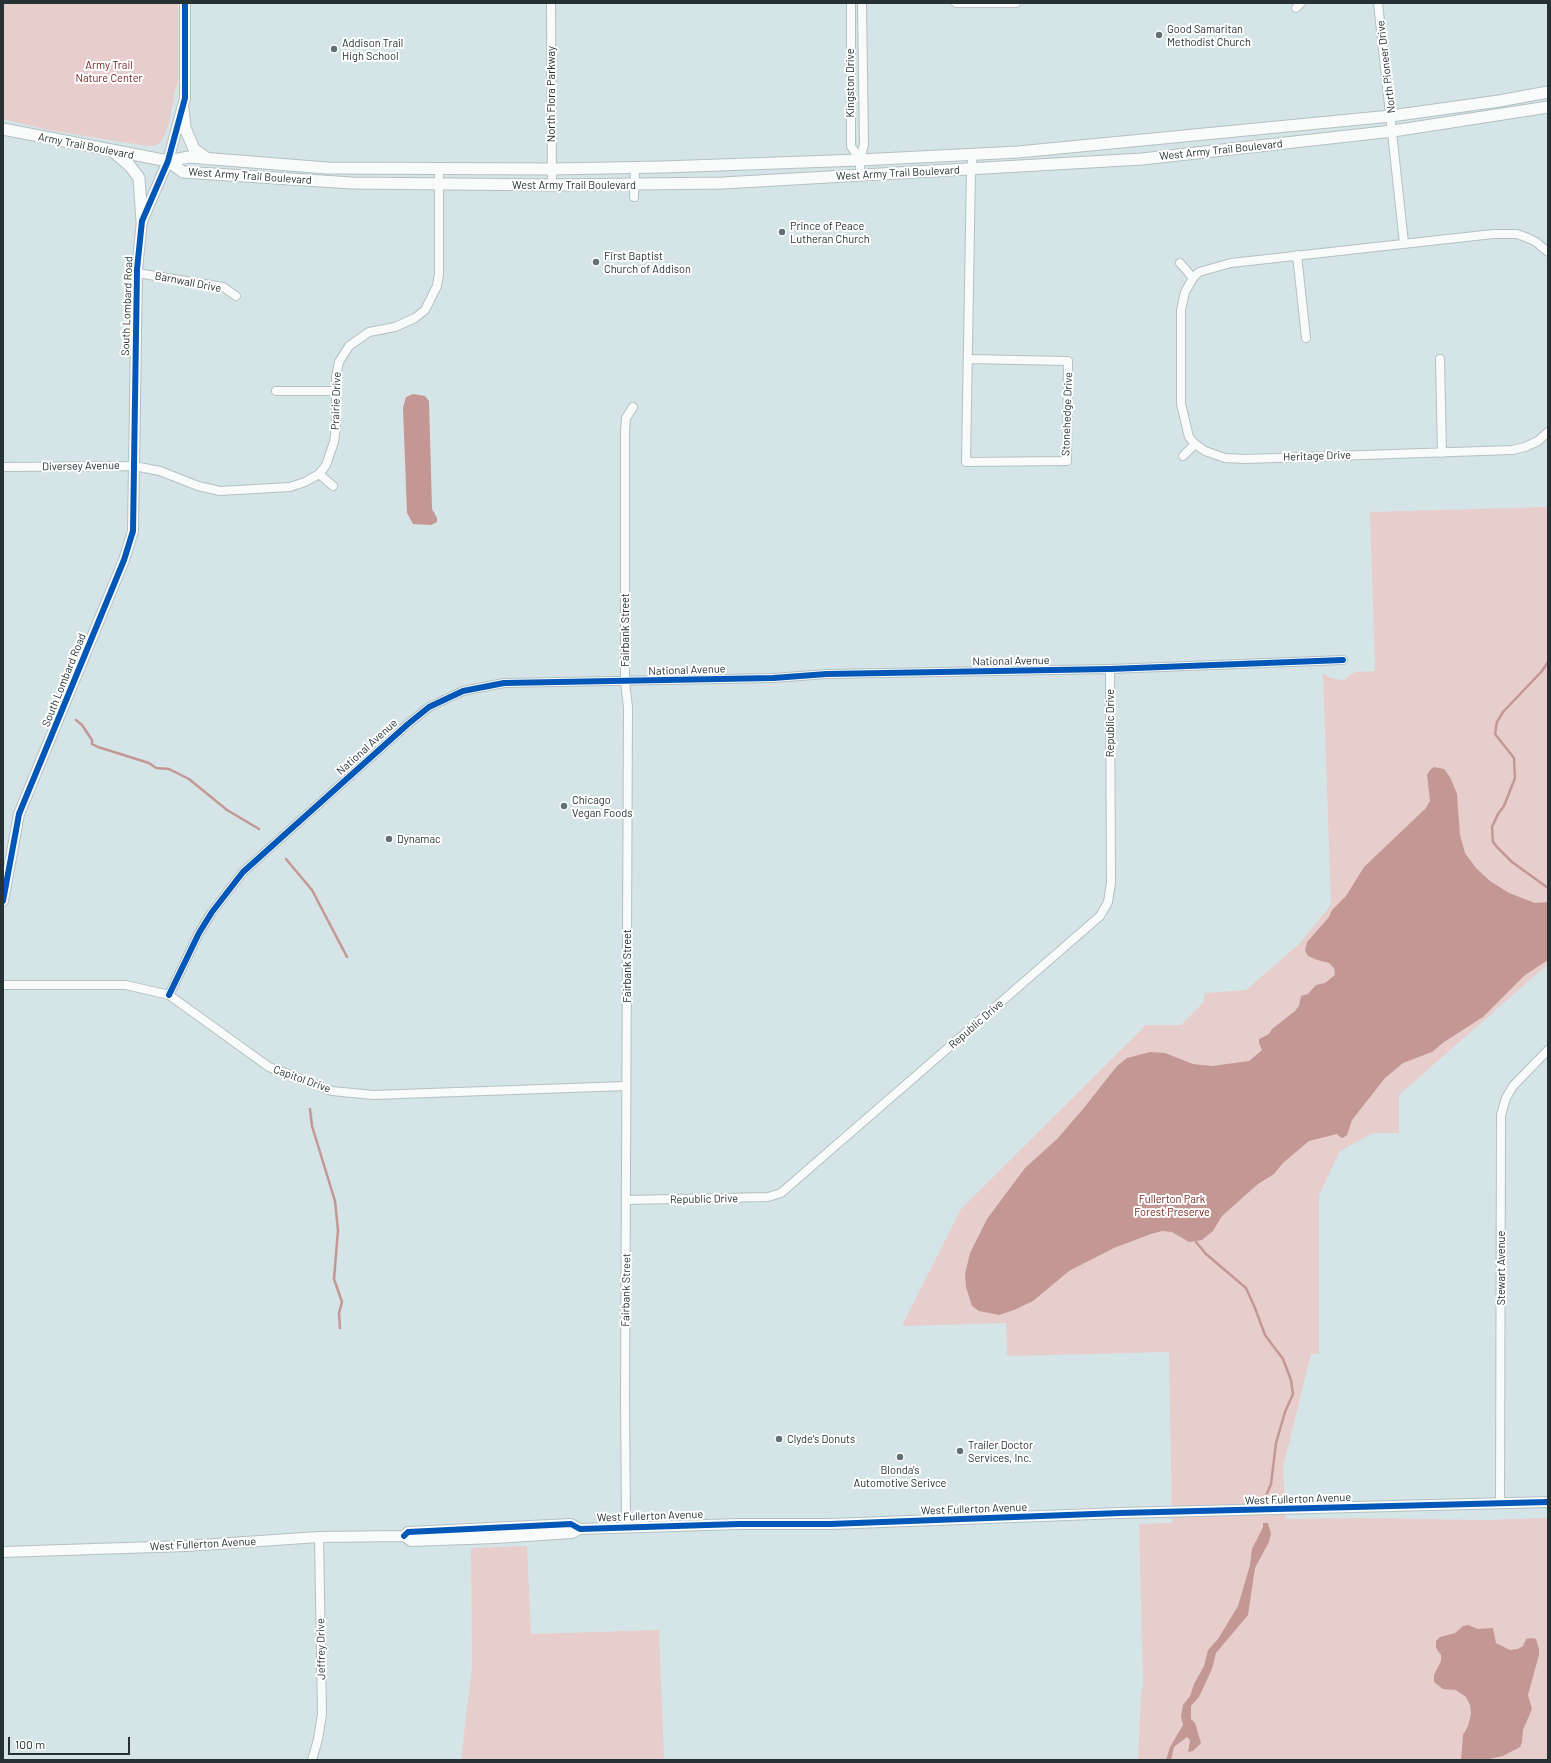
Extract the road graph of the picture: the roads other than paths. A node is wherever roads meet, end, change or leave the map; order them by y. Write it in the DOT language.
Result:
graph roads {
  1 [pos="185,3"];
  2 [pos="551,3"];
  3 [pos="850,3"];
  4 [pos="862,3"];
  5 [pos="956,3"];
  6 [pos="1016,3"];
  7 [pos="1378,3"];
  8 [pos="1548,92"];
  9 [pos="1548,107"];
  10 [pos="183,108"];
  11 [pos="1391,116"];
  12 [pos="3,129"];
  13 [pos="1393,130"];
  14 [pos="1141,141"];
  15 [pos="113,151"];
  16 [pos="973,155"];
  17 [pos="208,159"];
  18 [pos="1142,159"];
  19 [pos="860,160"];
  20 [pos="168,161"];
  21 [pos="740,164"];
  22 [pos="705,165"];
  23 [pos="635,167"];
  24 [pos="327,168"];
  25 [pos="971,168"];
  26 [pos="439,169"];
  27 [pos="552,169"];
  28 [pos="860,175"];
  29 [pos="326,182"];
  30 [pos="740,182"];
  31 [pos="634,184"];
  32 [pos="705,184"];
  33 [pos="438,185"];
  34 [pos="552,185"];
  35 [pos="634,197"];
  36 [pos="142,221"];
  37 [pos="1404,243"];
  38 [pos="1547,248"];
  39 [pos="1297,256"];
  40 [pos="1180,263"];
  41 [pos="137,273"];
  42 [pos="1193,278"];
  43 [pos="236,296"];
  44 [pos="1306,338"];
  45 [pos="968,359"];
  46 [pos="1440,359"];
  47 [pos="276,391"];
  48 [pos="335,391"];
  49 [pos="633,407"];
  50 [pos="1548,433"];
  51 [pos="1195,444"];
  52 [pos="1442,453"];
  53 [pos="1183,456"];
  54 [pos="134,461"];
  55 [pos="3,468"];
  56 [pos="319,474"];
  57 [pos="333,486"];
  58 [pos="1343,660"];
  59 [pos="1110,668"];
  60 [pos="625,682"];
  61 [pos="3,900"];
  62 [pos="3,985"];
  63 [pos="169,995"];
  64 [pos="1548,1050"];
  65 [pos="626,1086"];
  66 [pos="626,1200"];
  67 [pos="1548,1502"];
  68 [pos="1500,1503"];
  69 [pos="626,1526"];
  70 [pos="319,1537"];
  71 [pos="3,1552"];
  72 [pos="312,1760"];
  1 -- 10 [label="street, South Lombard Road"];
  2 -- 27 [label="street, North Flora Parkway"];
  3 -- 19 [label="street, Kingston Drive"];
  4 -- 19 [label="street, Kingston Drive"];
  5 -- 6 [label="street"];
  7 -- 11 [label="street, North Pioneer Drive"];
  8 -- 11 [label="main road, West Army Trail Boulevard"];
  9 -- 13 [label="main road, West Army Trail Boulevard"];
  10 -- 17 [label="main road"];
  10 -- 20 [label="street, South Lombard Road"];
  11 -- 13 [label="street, North Pioneer Drive"];
  11 -- 14 [label="main road, West Army Trail Boulevard"];
  12 -- 15 [label="main road, Army Trail Boulevard"];
  13 -- 18 [label="main road, West Army Trail Boulevard"];
  13 -- 37 [label="street"];
  14 -- 16 [label="main road, West Army Trail Boulevard"];
  14 -- 18 [label="main road"];
  15 -- 20 [label="main road, Army Trail Boulevard"];
  15 -- 36 [label="main road"];
  16 -- 19 [label="main road, West Army Trail Boulevard"];
  16 -- 25 [label="street, Stonehedge Drive"];
  17 -- 20 [label="main road, West Army Trail Boulevard"];
  17 -- 24 [label="main road, West Army Trail Boulevard"];
  18 -- 25 [label="main road, West Army Trail Boulevard"];
  19 -- 21 [label="main road, West Army Trail Boulevard"];
  19 -- 28 [label="street, Kingston Drive"];
  20 -- 29 [label="main road, West Army Trail Boulevard"];
  20 -- 36 [label="street, South Lombard Road"];
  21 -- 22 [label="main road, West Army Trail Boulevard"];
  21 -- 30 [label="main road"];
  22 -- 23 [label="main road, West Army Trail Boulevard"];
  22 -- 32 [label="main road"];
  23 -- 27 [label="main road, West Army Trail Boulevard"];
  23 -- 31 [label="street"];
  24 -- 26 [label="main road, West Army Trail Boulevard"];
  24 -- 29 [label="main road"];
  25 -- 28 [label="main road, West Army Trail Boulevard"];
  25 -- 45 [label="street, Stonehedge Drive"];
  26 -- 27 [label="main road, West Army Trail Boulevard"];
  26 -- 33 [label="street, Prairie Drive"];
  27 -- 34 [label="street, North Flora Parkway"];
  28 -- 30 [label="main road, West Army Trail Boulevard"];
  29 -- 33 [label="main road, West Army Trail Boulevard"];
  30 -- 32 [label="main road, West Army Trail Boulevard"];
  31 -- 32 [label="main road, West Army Trail Boulevard"];
  31 -- 34 [label="main road, West Army Trail Boulevard"];
  31 -- 35 [label="street"];
  33 -- 34 [label="main road, West Army Trail Boulevard"];
  33 -- 48 [label="street, Prairie Drive"];
  36 -- 41 [label="street, South Lombard Road"];
  37 -- 38 [label="street"];
  37 -- 39 [label="street"];
  39 -- 42 [label="street"];
  39 -- 44 [label="street"];
  40 -- 42 [label="street"];
  41 -- 43 [label="street, Barnwall Drive"];
  41 -- 54 [label="street, South Lombard Road"];
  42 -- 51 [label="street"];
  45 -- 45 [label="street, Stonehedge Drive"];
  46 -- 52 [label="street"];
  47 -- 48 [label="street"];
  48 -- 56 [label="street, Prairie Drive"];
  49 -- 60 [label="street, Fairbank Street"];
  50 -- 52 [label="street, Heritage Drive"];
  51 -- 52 [label="street, Heritage Drive"];
  51 -- 53 [label="street"];
  54 -- 55 [label="street, Diversey Avenue"];
  54 -- 56 [label="street, Diversey Avenue"];
  54 -- 61 [label="street, South Lombard Road"];
  56 -- 57 [label="street"];
  58 -- 59 [label="street, National Avenue"];
  59 -- 60 [label="street, National Avenue"];
  59 -- 66 [label="street, Republic Drive"];
  60 -- 63 [label="street, National Avenue"];
  60 -- 65 [label="street, Fairbank Street"];
  62 -- 63 [label="street, Capitol Drive"];
  63 -- 65 [label="street, Capitol Drive"];
  64 -- 68 [label="street, Stewart Avenue"];
  65 -- 66 [label="street, Fairbank Street"];
  66 -- 69 [label="street, Fairbank Street"];
  67 -- 68 [label="street, West Fullerton Avenue"];
  68 -- 69 [label="street, West Fullerton Avenue"];
  69 -- 70 [label="street, West Fullerton Avenue"];
  70 -- 71 [label="street, West Fullerton Avenue"];
  70 -- 72 [label="street, Jeffrey Drive"];
}
